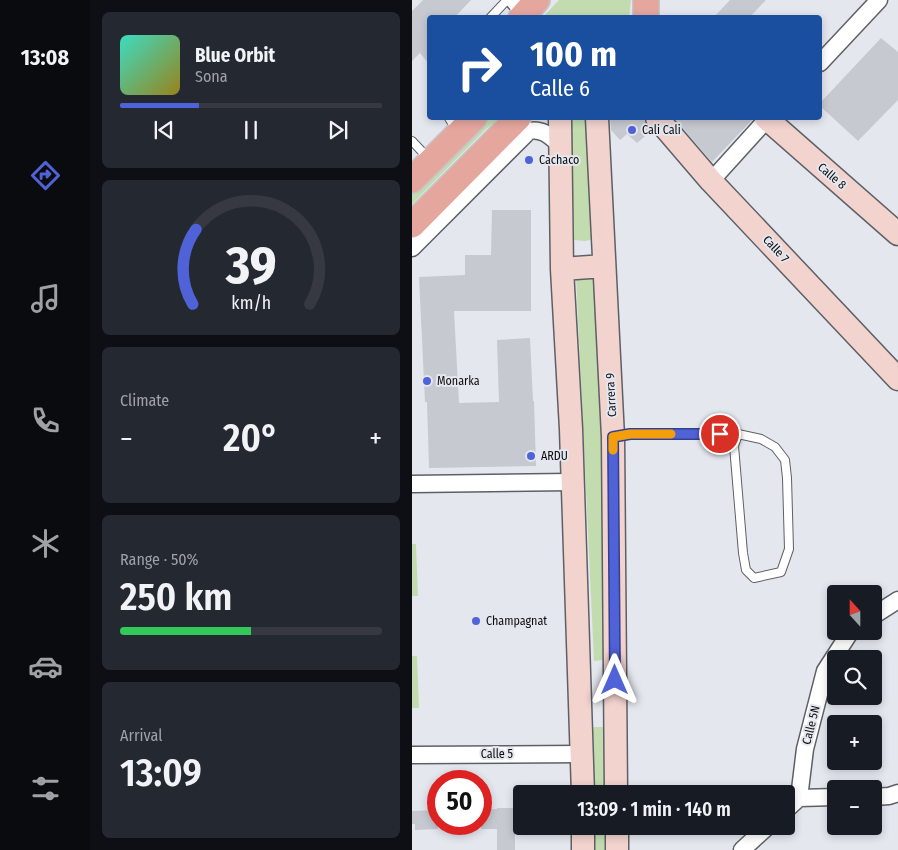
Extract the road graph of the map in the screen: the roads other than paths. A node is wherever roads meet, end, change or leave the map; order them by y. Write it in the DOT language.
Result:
graph roads {
  1 [pos="646,0"];
  2 [pos="879,0"];
  3 [pos="521,6"];
  4 [pos="498,15"];
  5 [pos="646,15"];
  6 [pos="822,61"];
  7 [pos="516,120"];
  8 [pos="560,120"];
  9 [pos="598,120"];
  10 [pos="659,120"];
  11 [pos="765,120"];
  12 [pos="769,120"];
  13 [pos="461,123"];
  14 [pos="412,141"];
  15 [pos="560,145"];
  16 [pos="431,161"];
  17 [pos="412,180"];
  18 [pos="711,181"];
  19 [pos="412,225"];
  20 [pos="898,234"];
  21 [pos="412,248"];
  22 [pos="604,266"];
  23 [pos="562,269"];
  24 [pos="898,379"];
  25 [pos="738,434"];
  26 [pos="613,437"];
  27 [pos="572,482"];
  28 [pos="412,484"];
  29 [pos="898,600"];
  30 [pos="882,610"];
  31 [pos="845,640"];
  32 [pos="616,699"];
  33 [pos="580,700"];
  34 [pos="582,754"];
  35 [pos="412,755"];
  36 [pos="583,785"];
  37 [pos="616,785"];
  38 [pos="898,793"];
  39 [pos="882,796"];
  40 [pos="827,797"];
  41 [pos="799,798"];
  42 [pos="795,802"];
  43 [pos="583,835"];
  44 [pos="617,835"];
  45 [pos="758,835"];
  46 [pos="584,850"];
  47 [pos="617,850"];
  48 [pos="742,850"];
  1 -- 5 [label="main road"];
  2 -- 6 [label="street"];
  3 -- 4 [label="lane"];
  7 -- 19 [label="main road"];
  8 -- 15 [label="main road"];
  9 -- 22 [label="main road, Carrera 9"];
  10 -- 18 [label="main road, Calle 7"];
  11 -- 18 [label="street"];
  12 -- 20 [label="main road, Calle 8"];
  13 -- 16 [label="main road"];
  14 -- 16 [label="lane"];
  15 -- 21 [label="street"];
  15 -- 23 [label="main road"];
  16 -- 17 [label="main road"];
  18 -- 24 [label="main road, Calle 7"];
  22 -- 23 [label="main road"];
  22 -- 26 [label="main road, Carrera 9"];
  23 -- 27 [label="main road"];
  25 -- 25 [label="lane"];
  25 -- 26 [label="lane"];
  26 -- 32 [label="main road, Carrera 9"];
  27 -- 28 [label="street"];
  27 -- 33 [label="main road"];
  29 -- 30 [label="street"];
  31 -- 41 [label="street, Calle 5N"];
  32 -- 33 [label="main road"];
  32 -- 37 [label="main road, Carrera 9"];
  33 -- 34 [label="main road"];
  34 -- 35 [label="street, Calle 5"];
  34 -- 36 [label="main road"];
  38 -- 39 [label="street"];
  40 -- 41 [label="street"];
  41 -- 42 [label="street"];
  43 -- 46 [label="main road"];
  44 -- 47 [label="main road"];
  45 -- 48 [label="street"];
}
